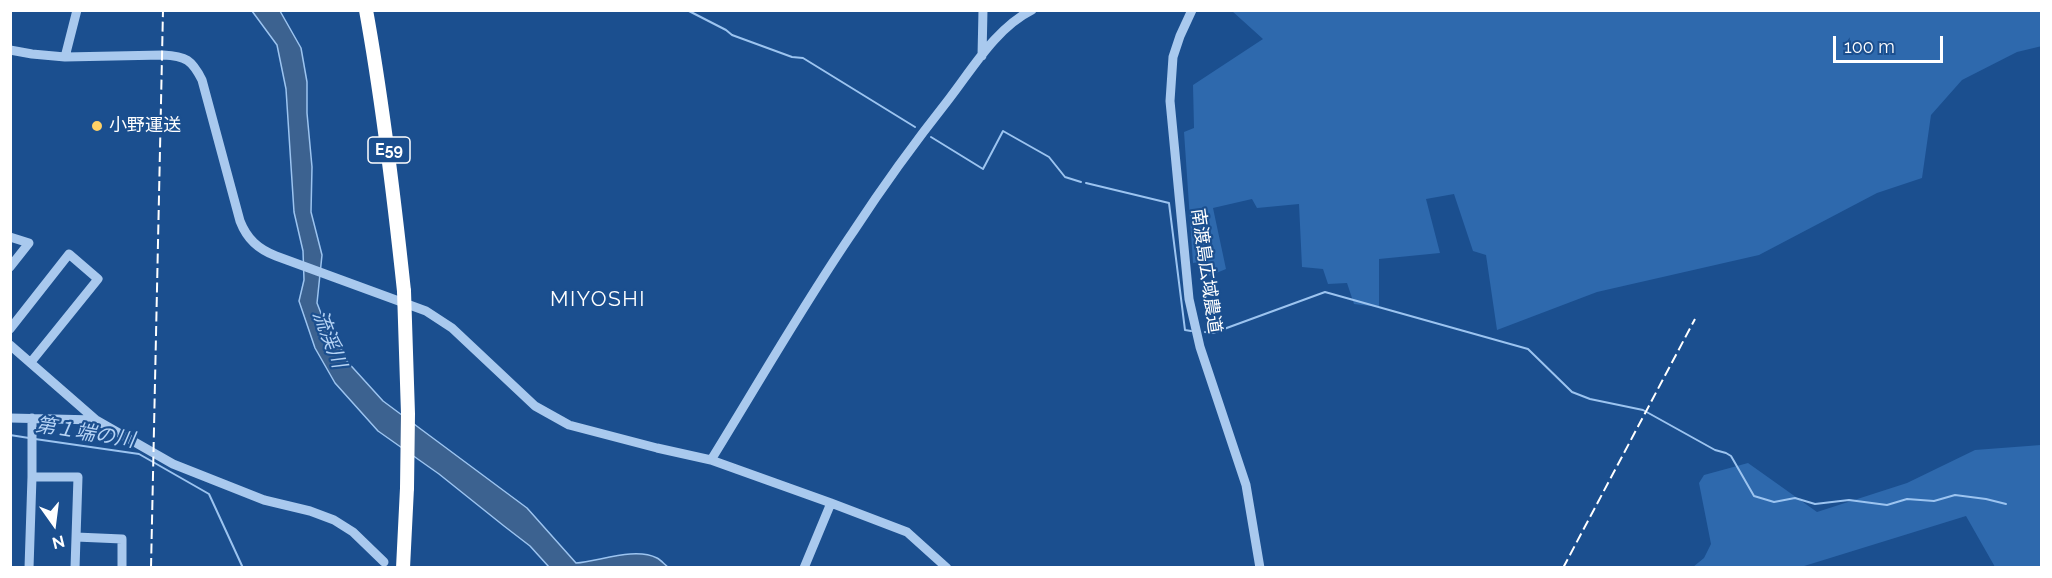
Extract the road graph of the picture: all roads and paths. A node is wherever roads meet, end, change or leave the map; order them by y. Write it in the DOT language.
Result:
graph roads {
  1 [pos="77,10"];
  2 [pos="366,10"];
  3 [pos="982,10"];
  4 [pos="1032,10"];
  5 [pos="1192,10"];
  6 [pos="10,50"];
  7 [pos="982,56"];
  8 [pos="65,57"];
  9 [pos="10,237"];
  10 [pos="10,267"];
  11 [pos="10,329"];
  12 [pos="10,345"];
  13 [pos="31,362"];
  14 [pos="10,418"];
  15 [pos="32,418"];
  16 [pos="96,420"];
  17 [pos="711,460"];
  18 [pos="32,477"];
  19 [pos="831,503"];
  20 [pos="76,537"];
  21 [pos="384,562"];
  22 [pos="29,567"];
  23 [pos="75,567"];
  24 [pos="122,567"];
  25 [pos="403,567"];
  26 [pos="804,567"];
  27 [pos="948,567"];
  28 [pos="1260,567"];
  1 -- 8 [label="street"];
  2 -- 25 [label="highway, E59, bridge"];
  3 -- 7 [label="street"];
  4 -- 7 [label="street"];
  5 -- 28 [label="street, 南渡島広域農道"];
  6 -- 8 [label="street"];
  7 -- 17 [label="street"];
  8 -- 17 [label="street"];
  9 -- 10 [label="street"];
  11 -- 13 [label="street"];
  12 -- 13 [label="street"];
  13 -- 16 [label="street"];
  14 -- 15 [label="street"];
  15 -- 16 [label="street"];
  15 -- 18 [label="street"];
  16 -- 21 [label="street"];
  17 -- 19 [label="street"];
  18 -- 20 [label="street"];
  18 -- 22 [label="street"];
  19 -- 26 [label="street"];
  19 -- 27 [label="street"];
  20 -- 23 [label="street"];
  20 -- 24 [label="street"];
}
